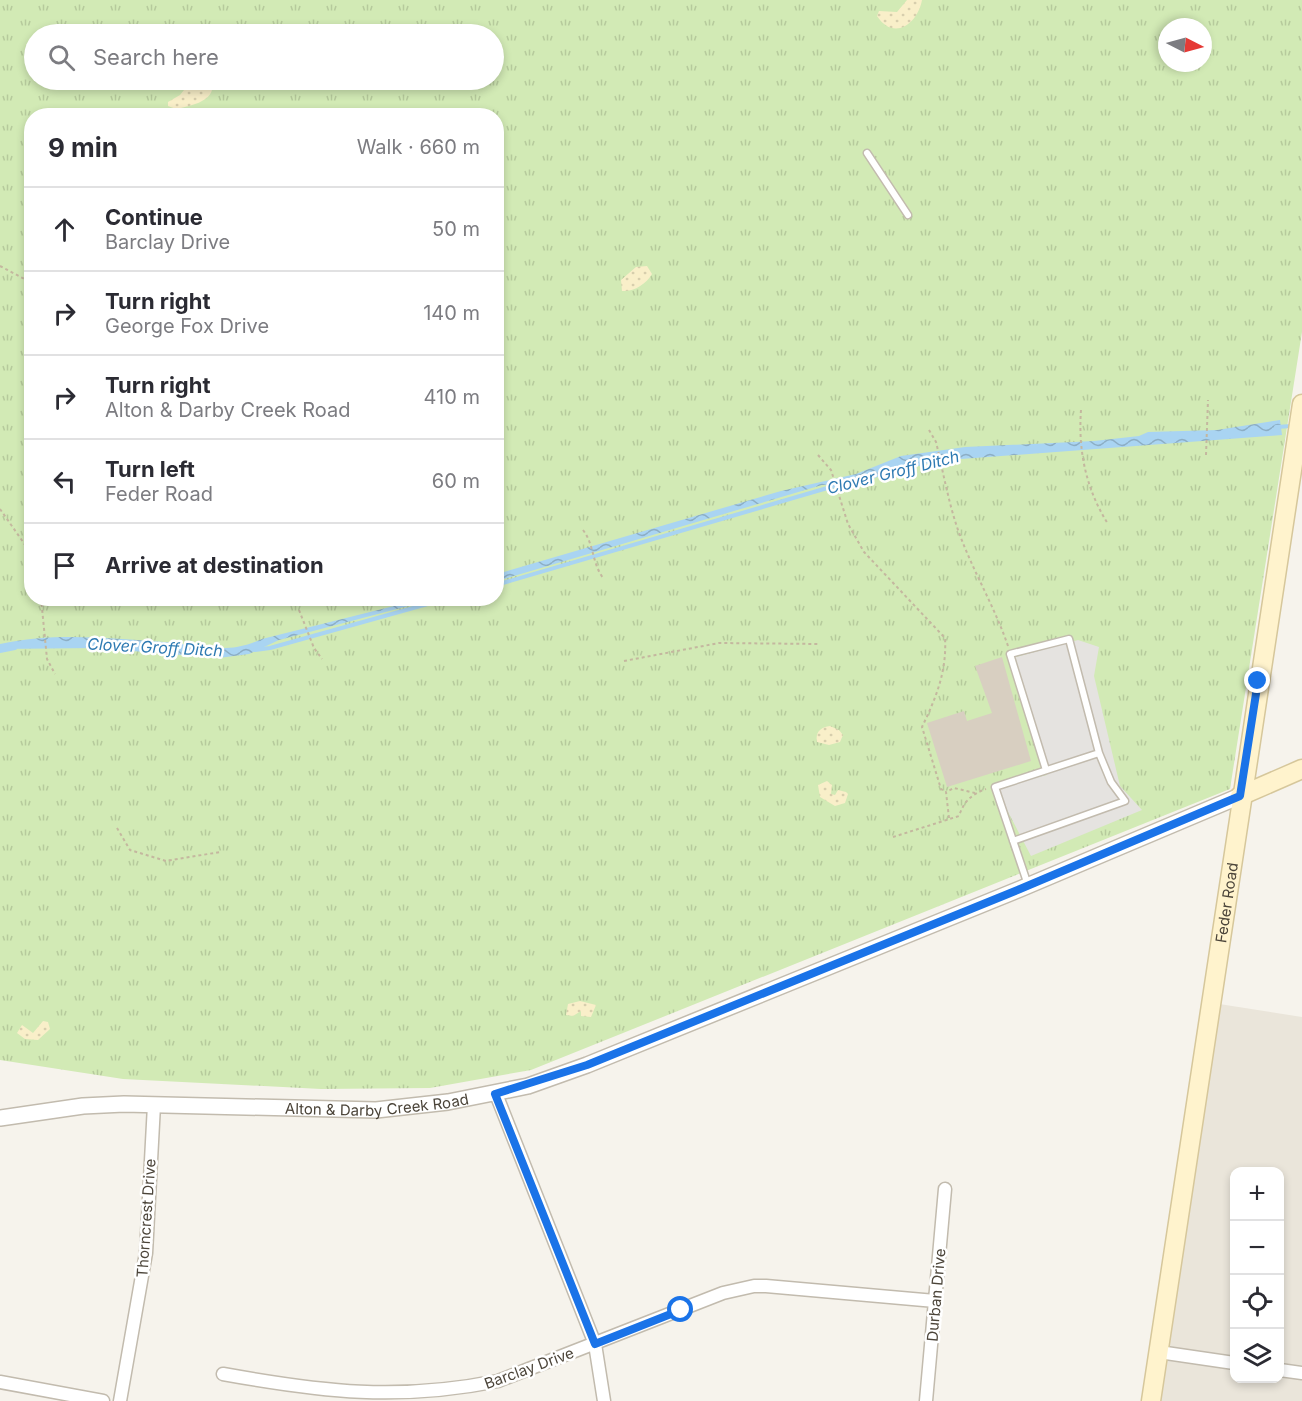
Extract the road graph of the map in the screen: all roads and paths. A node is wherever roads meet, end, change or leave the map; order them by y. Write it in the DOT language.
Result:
graph roads {
  1 [pos="867,153"];
  2 [pos="908,215"];
  3 [pos="0,266"];
  4 [pos="24,279"];
  5 [pos="1208,400"];
  6 [pos="1081,410"];
  7 [pos="1299,420"];
  8 [pos="929,430"];
  9 [pos="818,455"];
  10 [pos="1206,455"];
  11 [pos="0,508"];
  12 [pos="1108,524"];
  13 [pos="583,530"];
  14 [pos="24,543"];
  15 [pos="603,578"];
  16 [pos="42,606"];
  17 [pos="299,610"];
  18 [pos="820,644"];
  19 [pos="1010,654"];
  20 [pos="322,659"];
  21 [pos="624,661"];
  22 [pos="55,674"];
  23 [pos="1099,753"];
  24 [pos="1302,769"];
  25 [pos="1046,770"];
  26 [pos="995,787"];
  27 [pos="946,792"];
  28 [pos="975,793"];
  29 [pos="1240,796"];
  30 [pos="948,818"];
  31 [pos="117,828"];
  32 [pos="893,837"];
  33 [pos="1013,841"];
  34 [pos="220,852"];
  35 [pos="1028,885"];
  36 [pos="495,1094"];
  37 [pos="154,1105"];
  38 [pos="0,1118"];
  39 [pos="945,1189"];
  40 [pos="935,1301"];
  41 [pos="595,1344"];
  42 [pos="1159,1352"];
  43 [pos="1230,1362"];
  44 [pos="1284,1371"];
  45 [pos="1302,1373"];
  46 [pos="223,1374"];
  47 [pos="0,1382"];
  48 [pos="103,1401"];
  49 [pos="120,1401"];
  50 [pos="604,1401"];
  51 [pos="926,1401"];
  52 [pos="1151,1401"];
  1 -- 2 [label="lane"];
  3 -- 4 [label="path"];
  5 -- 10 [label="path"];
  6 -- 12 [label="path"];
  7 -- 29 [label="main road, Feder Road"];
  8 -- 19 [label="path"];
  9 -- 27 [label="path"];
  11 -- 14 [label="path"];
  13 -- 15 [label="path"];
  16 -- 22 [label="path"];
  17 -- 20 [label="path"];
  18 -- 21 [label="path"];
  19 -- 23 [label="lane"];
  19 -- 25 [label="lane"];
  23 -- 25 [label="lane"];
  23 -- 33 [label="lane"];
  24 -- 29 [label="main road, Alton & Darby Creek Road"];
  25 -- 26 [label="lane"];
  26 -- 28 [label="path"];
  26 -- 33 [label="lane"];
  27 -- 28 [label="path"];
  27 -- 30 [label="path"];
  28 -- 30 [label="path"];
  29 -- 35 [label="street, Alton & Darby Creek Road"];
  29 -- 42 [label="main road, Feder Road"];
  30 -- 32 [label="path"];
  31 -- 34 [label="path"];
  33 -- 35 [label="lane"];
  35 -- 36 [label="street, Alton & Darby Creek Road"];
  36 -- 37 [label="street, Alton & Darby Creek Road"];
  36 -- 41 [label="street"];
  37 -- 38 [label="street, Alton & Darby Creek Road"];
  37 -- 49 [label="street, Thorncrest Drive"];
  39 -- 40 [label="street, Durban Drive"];
  40 -- 41 [label="street, Barclay Drive"];
  40 -- 51 [label="street, Durban Drive"];
  41 -- 46 [label="street, Barclay Drive"];
  41 -- 50 [label="street"];
  42 -- 43 [label="street"];
  42 -- 52 [label="main road, Feder Road"];
  44 -- 45 [label="street"];
  47 -- 48 [label="street"];
}
